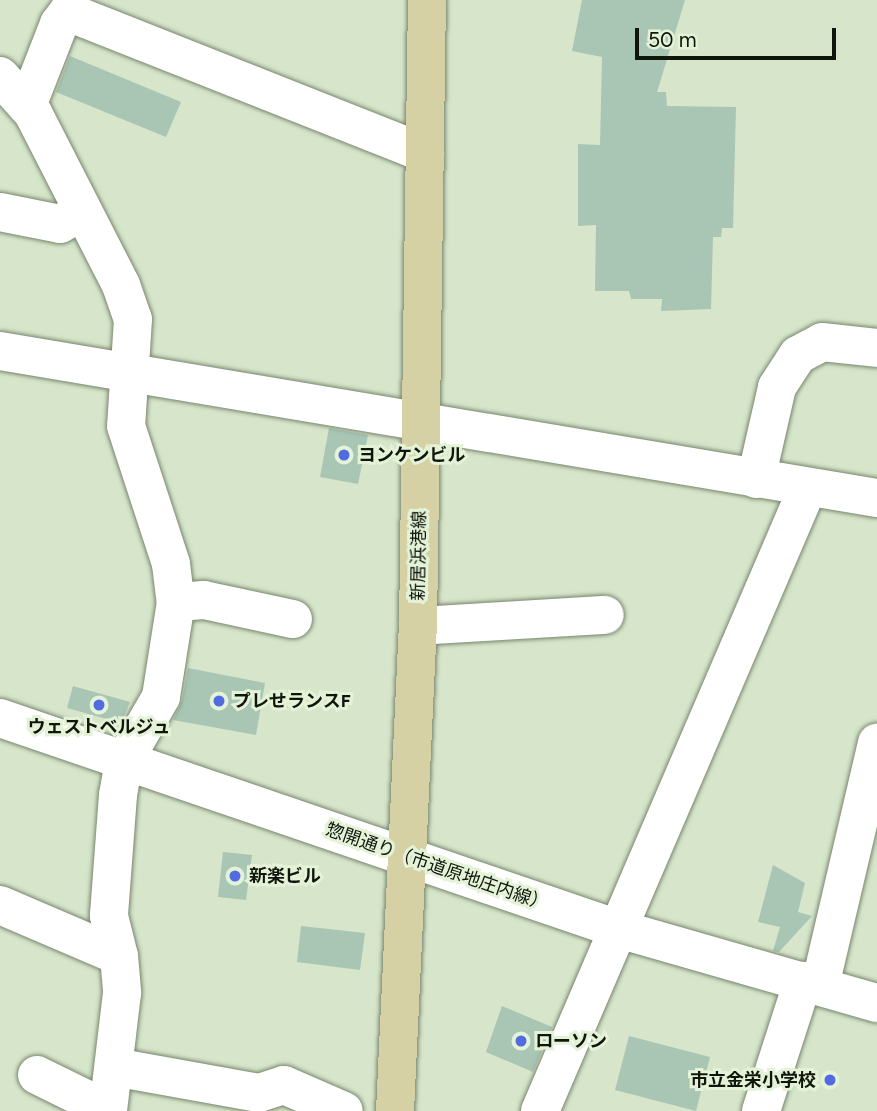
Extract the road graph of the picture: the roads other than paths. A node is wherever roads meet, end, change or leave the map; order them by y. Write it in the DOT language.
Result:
graph roads {
  1 [pos="427,0"];
  2 [pos="0,76"];
  3 [pos="27,106"];
  4 [pos="425,153"];
  5 [pos="0,212"];
  6 [pos="80,212"];
  7 [pos="877,348"];
  8 [pos="0,351"];
  9 [pos="132,373"];
  10 [pos="421,418"];
  11 [pos="757,480"];
  12 [pos="807,489"];
  13 [pos="877,498"];
  14 [pos="176,601"];
  15 [pos="605,615"];
  16 [pos="293,619"];
  17 [pos="418,626"];
  18 [pos="0,718"];
  19 [pos="877,743"];
  20 [pos="124,761"];
  21 [pos="405,855"];
  22 [pos="0,905"];
  23 [pos="615,928"];
  24 [pos="119,956"];
  25 [pos="812,984"];
  26 [pos="877,1003"];
  27 [pos="114,1067"];
  28 [pos="37,1075"];
  29 [pos="108,1110"];
  30 [pos="344,1111"];
  31 [pos="395,1111"];
  32 [pos="540,1111"];
  33 [pos="761,1111"];
  1 -- 4 [label="main road, 新居浜港線"];
  2 -- 3 [label="street"];
  3 -- 4 [label="street"];
  3 -- 6 [label="street"];
  4 -- 10 [label="main road, 新居浜港線"];
  5 -- 6 [label="street"];
  6 -- 9 [label="street"];
  7 -- 11 [label="street"];
  8 -- 9 [label="street"];
  9 -- 10 [label="street"];
  9 -- 14 [label="street"];
  10 -- 11 [label="street"];
  10 -- 17 [label="main road, 新居浜港線"];
  11 -- 12 [label="street"];
  12 -- 13 [label="street"];
  12 -- 23 [label="street"];
  14 -- 16 [label="street"];
  14 -- 20 [label="street"];
  15 -- 17 [label="street"];
  17 -- 21 [label="main road, 新居浜港線"];
  18 -- 20 [label="street, 惣開通り（市道原地庄内線）"];
  19 -- 25 [label="street"];
  20 -- 21 [label="street, 惣開通り（市道原地庄内線）"];
  20 -- 24 [label="street"];
  21 -- 23 [label="street, 惣開通り（市道原地庄内線）"];
  21 -- 31 [label="main road, 新居浜港線"];
  22 -- 24 [label="street"];
  23 -- 25 [label="street, 惣開通り（市道原地庄内線）"];
  23 -- 32 [label="street"];
  24 -- 27 [label="street"];
  25 -- 26 [label="street, 惣開通り（市道原地庄内線）"];
  25 -- 33 [label="street"];
  27 -- 29 [label="street"];
  27 -- 30 [label="street"];
  28 -- 29 [label="street"];
}
